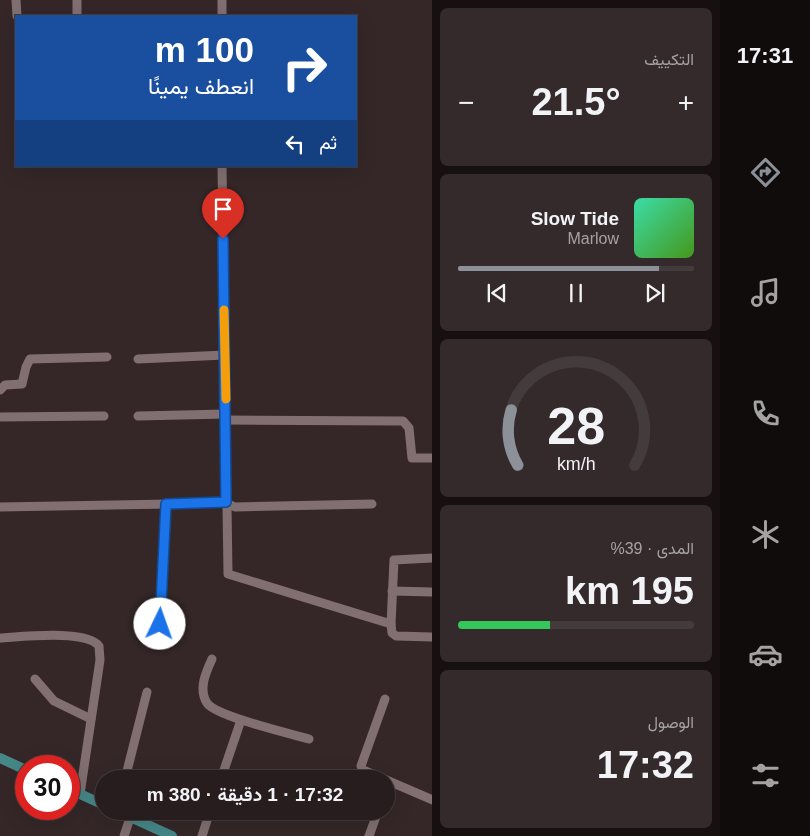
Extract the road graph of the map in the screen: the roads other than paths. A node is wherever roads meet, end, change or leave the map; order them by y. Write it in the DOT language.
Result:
graph roads {
  1 [pos="16,0"];
  2 [pos="77,0"];
  3 [pos="222,0"];
  4 [pos="17,15"];
  5 [pos="77,15"];
  6 [pos="222,15"];
  7 [pos="222,167"];
  8 [pos="225,355"];
  9 [pos="107,357"];
  10 [pos="138,359"];
  11 [pos="0,390"];
  12 [pos="104,416"];
  13 [pos="138,416"];
  14 [pos="0,417"];
  15 [pos="226,417"];
  16 [pos="432,458"];
  17 [pos="226,502"];
  18 [pos="166,504"];
  19 [pos="372,504"];
  20 [pos="0,507"];
  21 [pos="432,558"];
  22 [pos="392,591"];
  23 [pos="432,592"];
  24 [pos="160,624"];
  25 [pos="392,624"];
  26 [pos="432,637"];
  27 [pos="0,638"];
  28 [pos="212,659"];
  29 [pos="35,680"];
  30 [pos="147,692"];
  31 [pos="385,699"];
  32 [pos="91,719"];
  33 [pos="241,720"];
  34 [pos="309,739"];
  35 [pos="0,758"];
  36 [pos="15,765"];
  37 [pos="127,770"];
  38 [pos="224,770"];
  39 [pos="364,770"];
  40 [pos="395,785"];
  41 [pos="80,794"];
  42 [pos="432,800"];
  43 [pos="95,801"];
  44 [pos="129,820"];
  45 [pos="135,820"];
  46 [pos="207,820"];
  47 [pos="375,820"];
  48 [pos="124,836"];
  49 [pos="172,836"];
  50 [pos="202,836"];
  51 [pos="369,836"];
  1 -- 4 [label="street"];
  2 -- 5 [label="street"];
  3 -- 6 [label="street"];
  7 -- 8 [label="street"];
  8 -- 10 [label="street"];
  8 -- 15 [label="street"];
  9 -- 11 [label="street"];
  12 -- 14 [label="street"];
  13 -- 15 [label="street"];
  15 -- 16 [label="street"];
  15 -- 17 [label="street"];
  17 -- 18 [label="street"];
  17 -- 19 [label="street"];
  17 -- 25 [label="street"];
  18 -- 20 [label="street"];
  18 -- 24 [label="street"];
  21 -- 22 [label="street"];
  22 -- 23 [label="street"];
  22 -- 25 [label="street"];
  25 -- 26 [label="street"];
  27 -- 32 [label="street"];
  28 -- 33 [label="street"];
  29 -- 32 [label="street"];
  30 -- 37 [label="street"];
  31 -- 39 [label="street"];
  32 -- 41 [label="street"];
  33 -- 34 [label="street"];
  33 -- 38 [label="street"];
  35 -- 36 [label="main road"];
  40 -- 42 [label="street"];
  41 -- 43 [label="main road"];
  44 -- 48 [label="street"];
  45 -- 49 [label="main road"];
  46 -- 50 [label="street"];
  47 -- 51 [label="street"];
}
